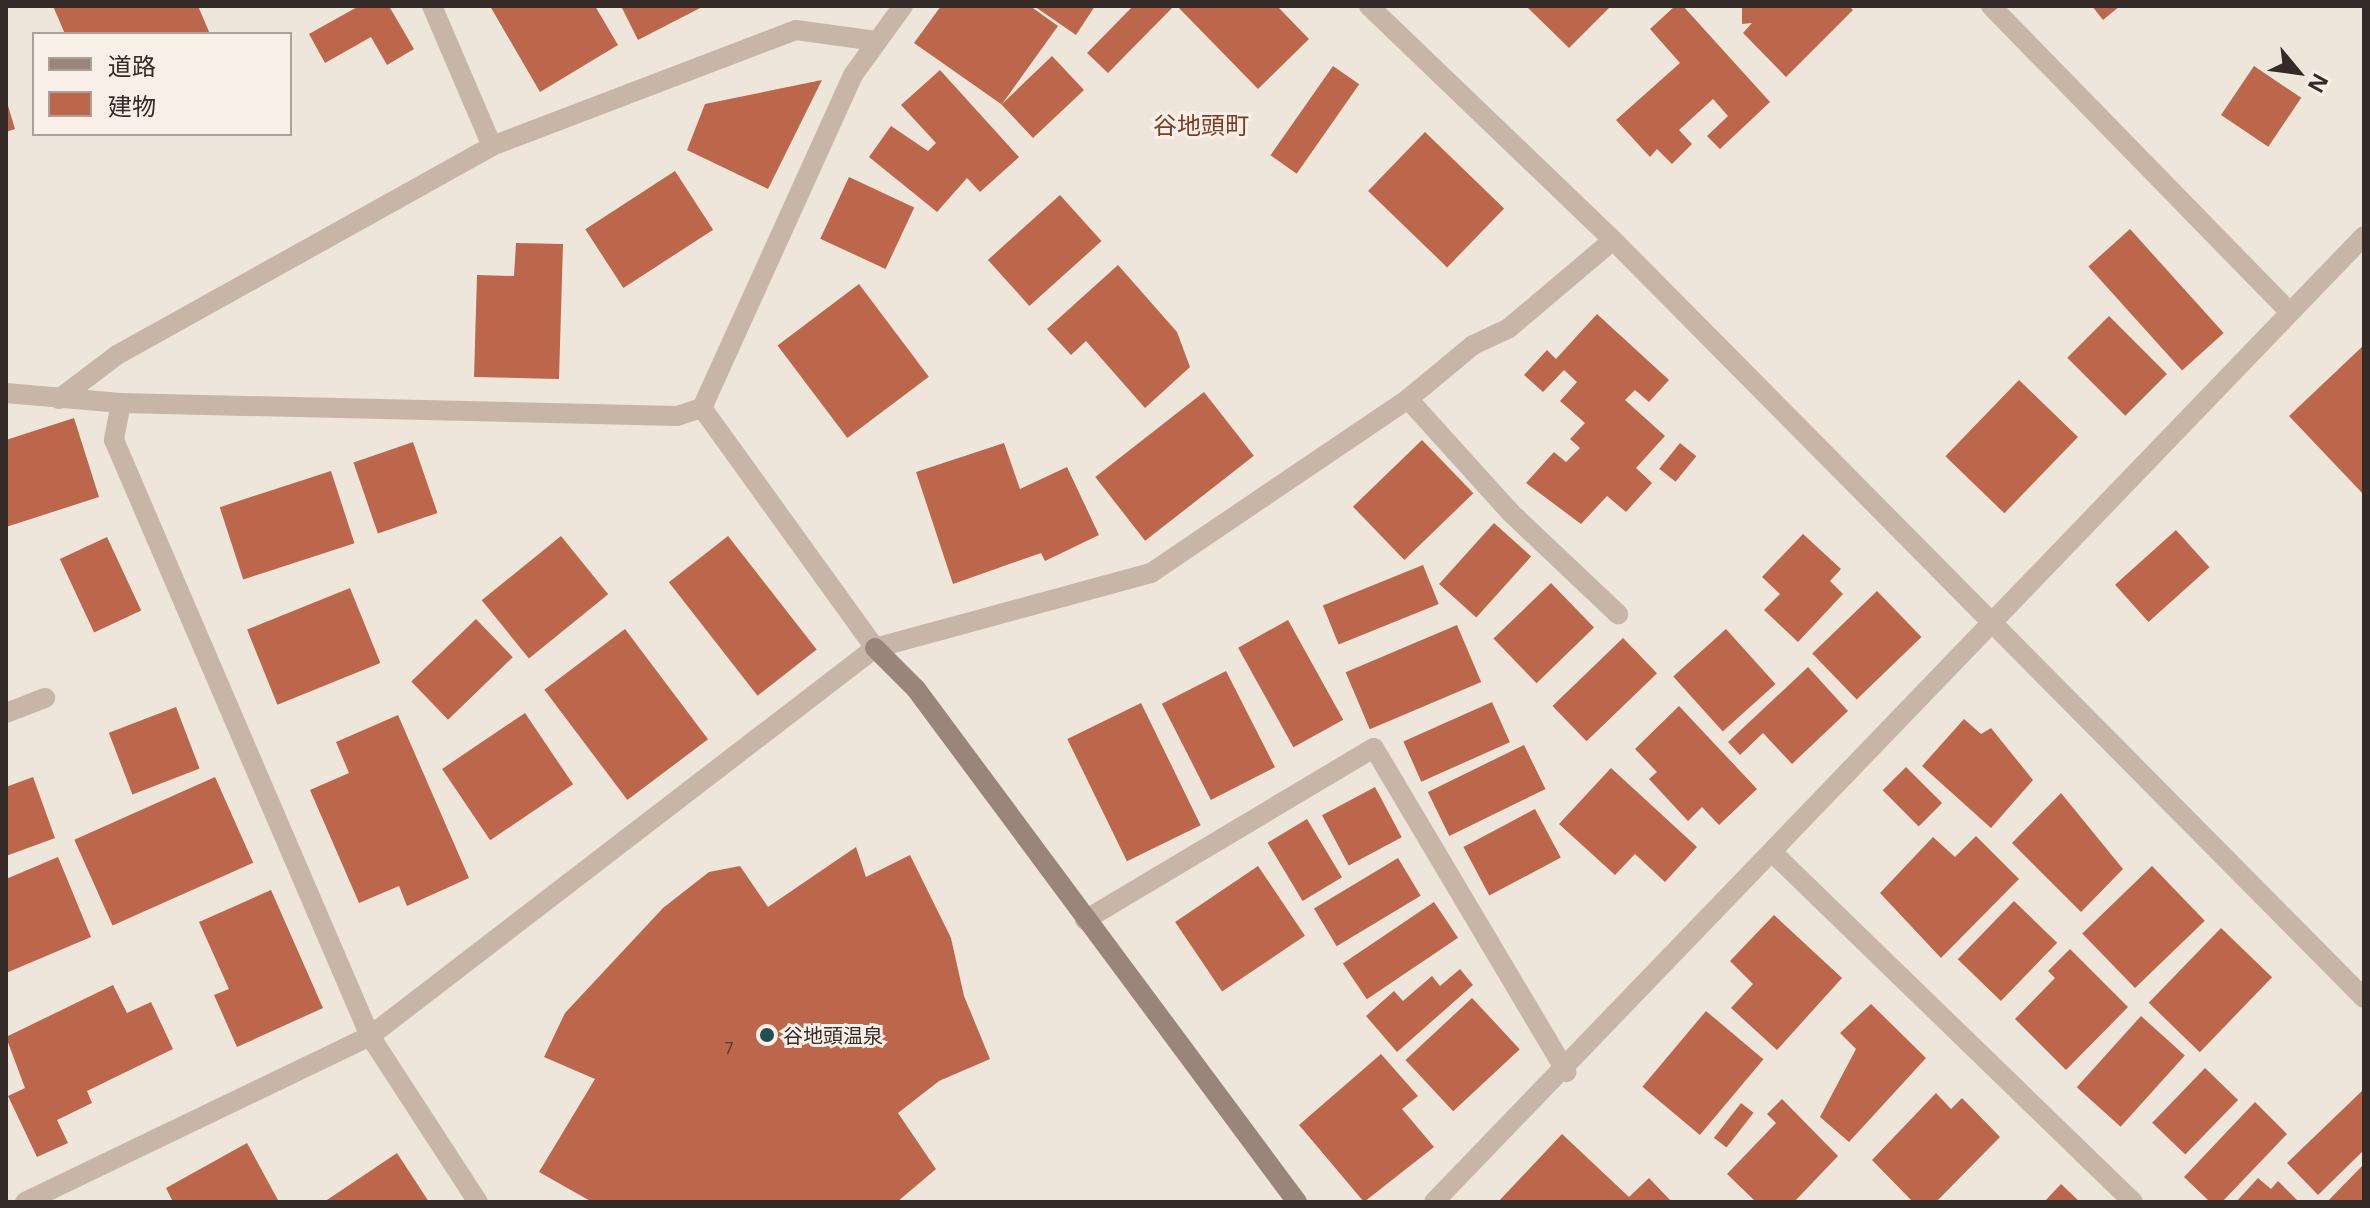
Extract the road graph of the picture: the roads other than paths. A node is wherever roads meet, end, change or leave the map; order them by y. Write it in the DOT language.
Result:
graph roads {
  1 [pos="432,6"];
  2 [pos="903,6"];
  3 [pos="1369,6"];
  4 [pos="1991,6"];
  5 [pos="876,41"];
  6 [pos="492,146"];
  7 [pos="2364,236"];
  8 [pos="1613,240"];
  9 [pos="2289,311"];
  10 [pos="6,393"];
  11 [pos="59,399"];
  12 [pos="1408,399"];
  13 [pos="121,403"];
  14 [pos="702,408"];
  15 [pos="1618,614"];
  16 [pos="1991,621"];
  17 [pos="875,648"];
  18 [pos="45,698"];
  19 [pos="6,713"];
  20 [pos="1773,853"];
  21 [pos="1085,920"];
  22 [pos="2364,998"];
  23 [pos="370,1036"];
  24 [pos="1566,1072"];
  25 [pos="25,1202"];
  26 [pos="478,1202"];
  27 [pos="1297,1202"];
  28 [pos="1434,1202"];
  29 [pos="2133,1202"];
  1 -- 6 [label="street"];
  2 -- 5 [label="street"];
  3 -- 8 [label="street"];
  4 -- 9 [label="street"];
  5 -- 6 [label="street"];
  5 -- 14 [label="street"];
  6 -- 11 [label="street"];
  7 -- 9 [label="street"];
  8 -- 12 [label="street"];
  8 -- 16 [label="street"];
  9 -- 16 [label="street"];
  10 -- 11 [label="street"];
  11 -- 13 [label="street"];
  12 -- 15 [label="street"];
  12 -- 17 [label="street"];
  13 -- 14 [label="street"];
  13 -- 23 [label="street"];
  14 -- 17 [label="street"];
  16 -- 20 [label="street"];
  16 -- 22 [label="street"];
  17 -- 21 [label="street"];
  17 -- 23 [label="street"];
  18 -- 19 [label="street"];
  20 -- 24 [label="street"];
  20 -- 29 [label="street"];
  21 -- 24 [label="street"];
  21 -- 27 [label="street"];
  23 -- 25 [label="street"];
  23 -- 26 [label="street"];
  24 -- 28 [label="street"];
}
